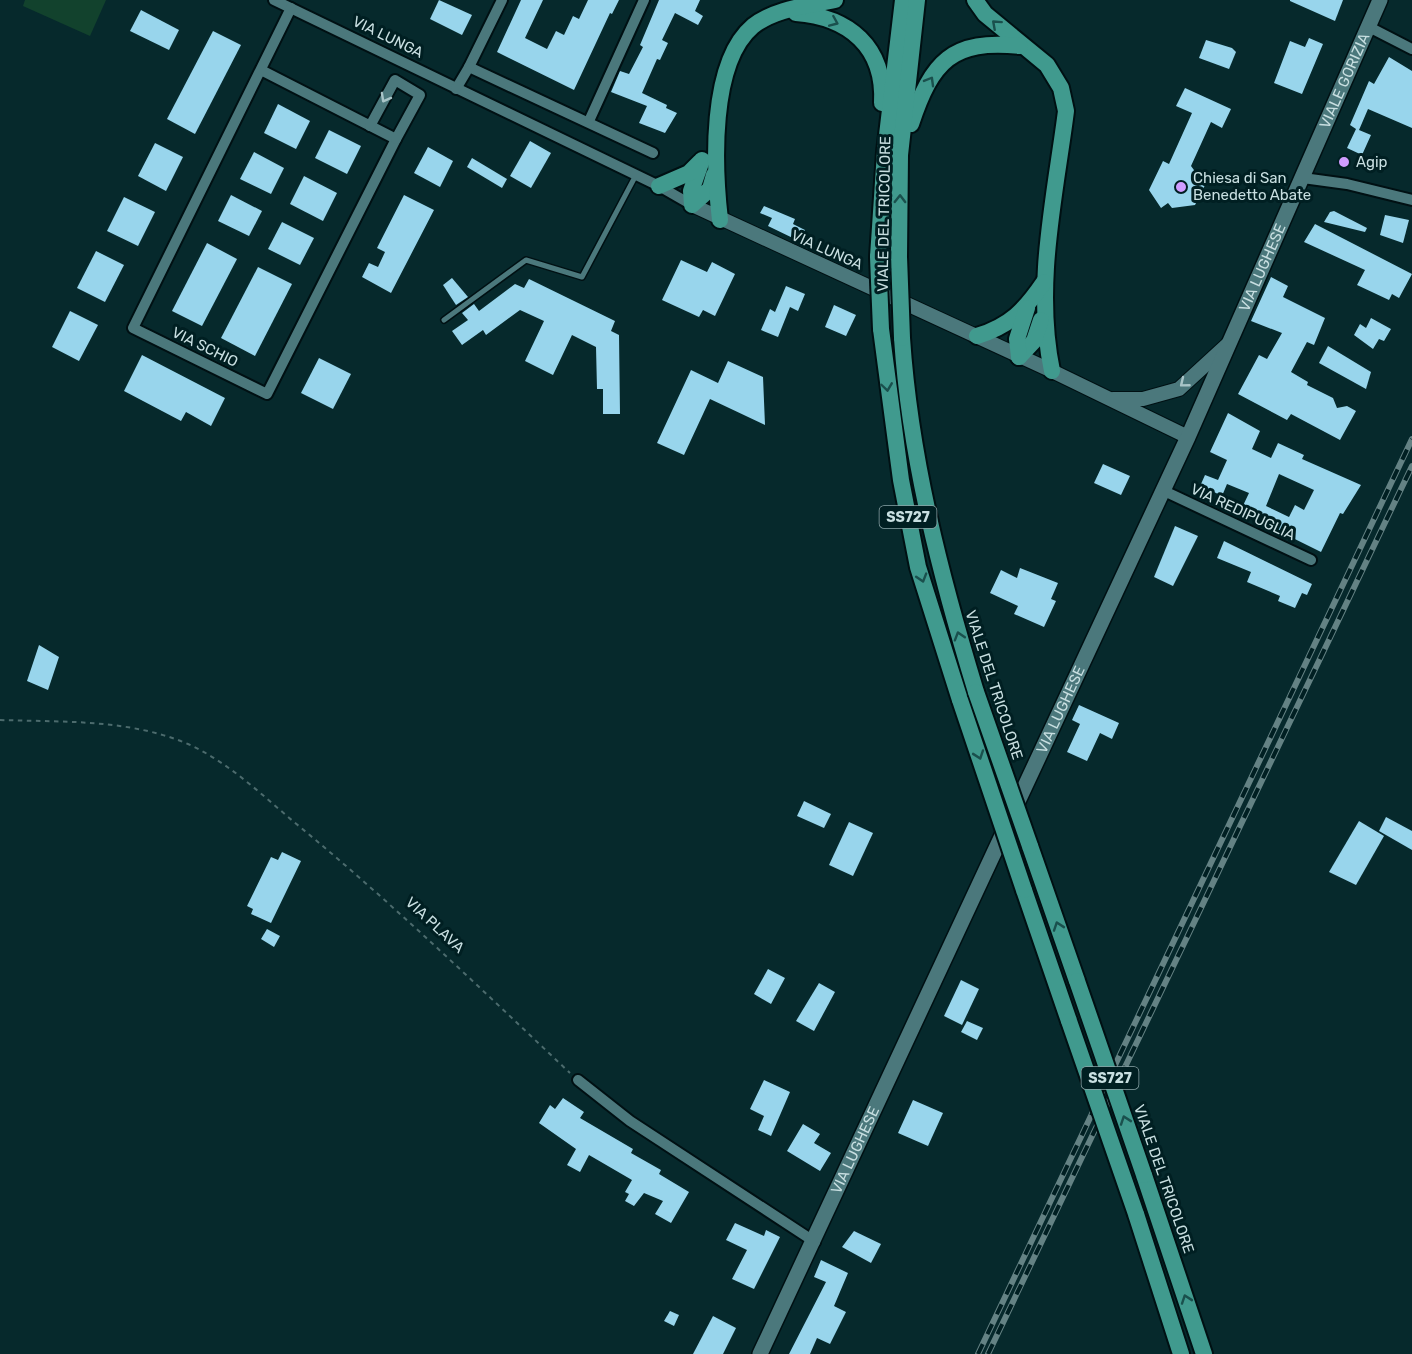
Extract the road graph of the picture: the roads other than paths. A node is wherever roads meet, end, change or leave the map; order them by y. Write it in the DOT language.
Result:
graph roads {
  1 [pos="274,0"];
  2 [pos="502,0"];
  3 [pos="644,0"];
  4 [pos="836,0"];
  5 [pos="903,0"];
  6 [pos="917,0"];
  7 [pos="975,0"];
  8 [pos="1380,0"];
  9 [pos="291,8"];
  10 [pos="777,12"];
  11 [pos="1369,27"];
  12 [pos="1020,46"];
  13 [pos="1412,49"];
  14 [pos="469,67"];
  15 [pos="261,70"];
  16 [pos="456,89"];
  17 [pos="589,121"];
  18 [pos="370,126"];
  19 [pos="396,139"];
  20 [pos="653,153"];
  21 [pos="893,153"];
  22 [pos="1310,162"];
  23 [pos="709,164"];
  24 [pos="636,175"];
  25 [pos="1303,178"];
  26 [pos="659,186"];
  27 [pos="1412,200"];
  28 [pos="692,205"];
  29 [pos="720,220"];
  30 [pos="1037,306"];
  31 [pos="444,320"];
  32 [pos="977,336"];
  33 [pos="1227,345"];
  34 [pos="1019,357"];
  35 [pos="1052,371"];
  36 [pos="1106,399"];
  37 [pos="1188,437"];
  38 [pos="1162,490"];
  39 [pos="1311,560"];
  40 [pos="578,1080"];
  41 [pos="815,1242"];
  42 [pos="760,1354"];
  43 [pos="1181,1354"];
  44 [pos="1204,1354"];
  1 -- 9 [label="street, VIA LUNGA"];
  2 -- 14 [label="street"];
  3 -- 17 [label="street"];
  4 -- 10 [label="highway"];
  5 -- 21 [label="highway, VIALE DEL TRICOLORE / SS727"];
  6 -- 21 [label="highway, VIALE DEL TRICOLORE / SS727"];
  12 -- 7 [label="highway, one-way"];
  8 -- 11 [label="main road, VIALE GORIZIA"];
  9 -- 15 [label="street, VIA SCHIO"];
  9 -- 16 [label="street, VIA LUNGA"];
  10 -- 21 [label="highway, one-way"];
  10 -- 23 [label="highway"];
  11 -- 13 [label="street"];
  11 -- 22 [label="main road, VIALE GORIZIA"];
  21 -- 12 [label="highway, one-way"];
  12 -- 30 [label="highway"];
  14 -- 16 [label="street"];
  14 -- 17 [label="street"];
  15 -- 18 [label="street"];
  15 -- 19 [label="street, VIA SCHIO"];
  16 -- 24 [label="street, VIA LUNGA"];
  17 -- 20 [label="street"];
  18 -- 19 [label="street"];
  19 -- 18 [label="street, VIA SCHIO, one-way"];
  21 -- 43 [label="highway, VIALE DEL TRICOLORE / SS727, one-way, bridge"];
  44 -- 21 [label="highway, VIALE DEL TRICOLORE / SS727, one-way, bridge"];
  22 -- 25 [label="main road, VIA LUGHESE"];
  23 -- 26 [label="highway"];
  23 -- 28 [label="highway"];
  23 -- 29 [label="highway"];
  24 -- 26 [label="street, VIA LUNGA"];
  24 -- 31 [label="lane"];
  25 -- 27 [label="street"];
  25 -- 33 [label="main road, VIA LUGHESE"];
  26 -- 28 [label="street, VIA LUNGA"];
  28 -- 29 [label="street, VIA LUNGA"];
  29 -- 32 [label="street, VIA LUNGA"];
  30 -- 32 [label="highway"];
  30 -- 34 [label="highway"];
  30 -- 35 [label="highway"];
  32 -- 34 [label="street, VIA LUNGA"];
  33 -- 36 [label="street, one-way"];
  33 -- 37 [label="main road, VIA LUGHESE"];
  34 -- 35 [label="street, VIA LUNGA"];
  35 -- 36 [label="street, VIA LUNGA"];
  36 -- 37 [label="street, VIA LUNGA"];
  37 -- 38 [label="main road, VIA LUGHESE"];
  38 -- 39 [label="street, VIA REDIPUGLIA"];
  38 -- 41 [label="main road, VIA LUGHESE"];
  40 -- 41 [label="street"];
  41 -- 42 [label="main road, VIA LUGHESE"];
}
